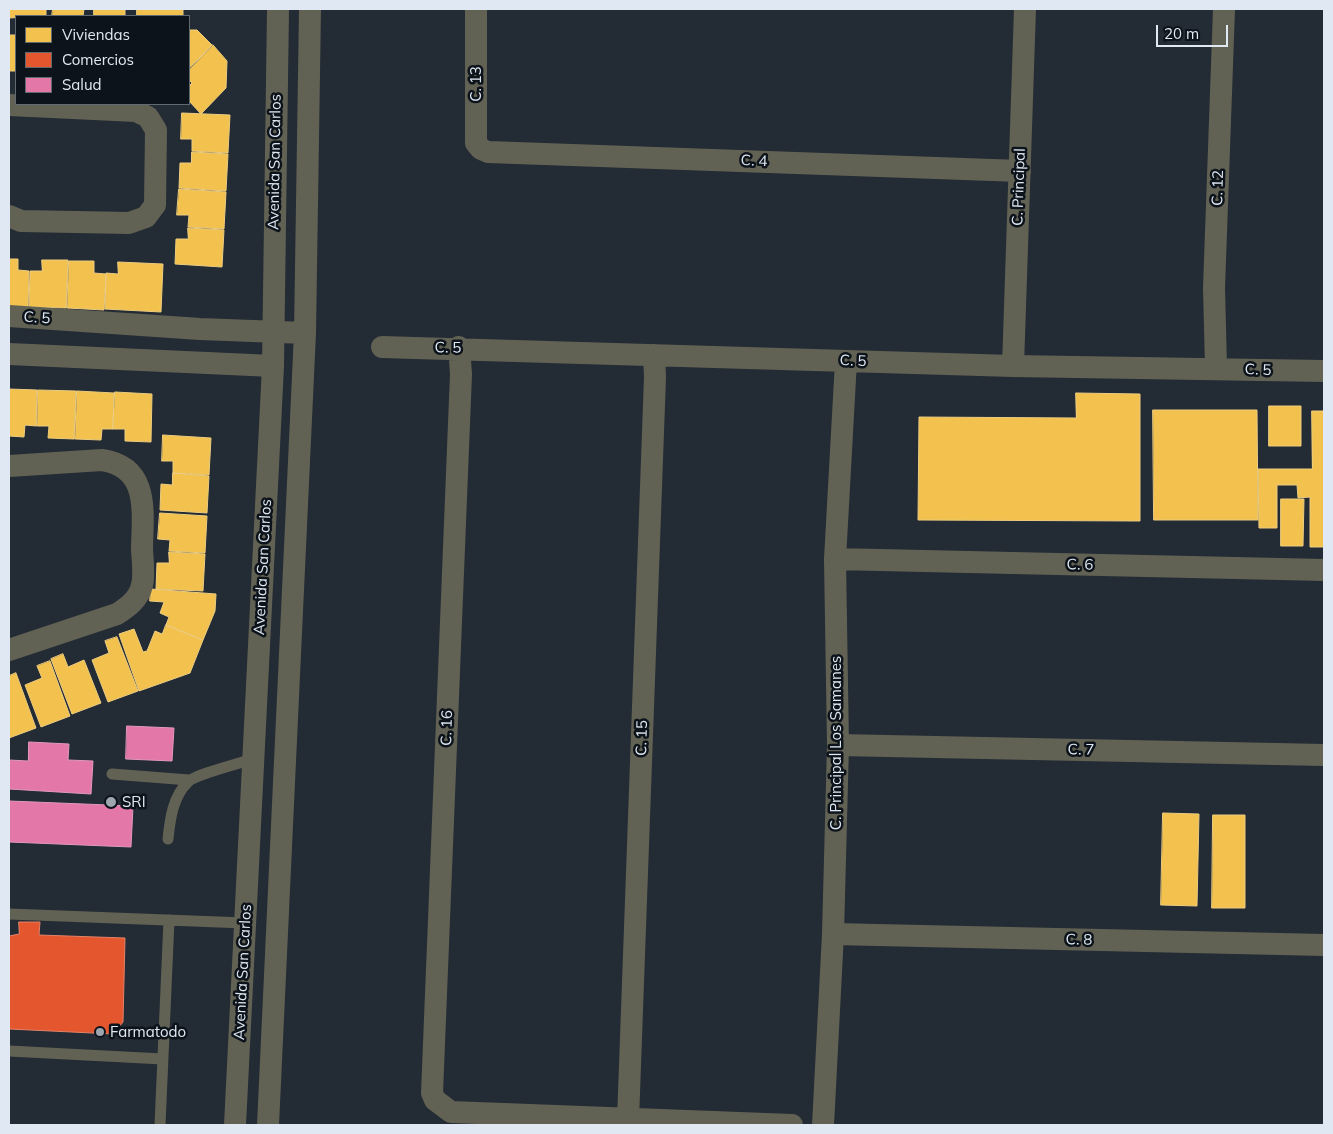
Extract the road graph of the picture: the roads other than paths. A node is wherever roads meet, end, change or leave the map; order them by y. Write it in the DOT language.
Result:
graph roads {
  1 [pos="278,9"];
  2 [pos="310,9"];
  3 [pos="476,9"];
  4 [pos="1025,9"];
  5 [pos="1224,9"];
  6 [pos="9,105"];
  7 [pos="488,152"];
  8 [pos="1020,171"];
  9 [pos="9,216"];
  10 [pos="9,316"];
  11 [pos="200,329"];
  12 [pos="272,331"];
  13 [pos="305,333"];
  14 [pos="382,347"];
  15 [pos="459,348"];
  16 [pos="9,354"];
  17 [pos="654,355"];
  18 [pos="846,361"];
  19 [pos="199,362"];
  20 [pos="273,366"];
  21 [pos="1013,366"];
  22 [pos="1216,368"];
  23 [pos="1324,371"];
  24 [pos="9,466"];
  25 [pos="835,559"];
  26 [pos="1324,570"];
  27 [pos="9,650"];
  28 [pos="838,745"];
  29 [pos="1324,755"];
  30 [pos="253,758"];
  31 [pos="112,774"];
  32 [pos="189,780"];
  33 [pos="168,839"];
  34 [pos="9,914"];
  35 [pos="170,920"];
  36 [pos="245,923"];
  37 [pos="833,934"];
  38 [pos="1324,945"];
  39 [pos="9,1051"];
  40 [pos="163,1059"];
  41 [pos="628,1120"];
  42 [pos="160,1125"];
  43 [pos="235,1125"];
  44 [pos="268,1125"];
  45 [pos="792,1125"];
  46 [pos="823,1125"];
  1 -- 12 [label="street, Avenida San Carlos"];
  2 -- 13 [label="street, Avenida San Carlos"];
  3 -- 7 [label="street, C. 13"];
  4 -- 8 [label="street, C. Principal"];
  5 -- 22 [label="street, C. 12"];
  6 -- 9 [label="street"];
  7 -- 8 [label="street, C. 4"];
  8 -- 21 [label="street, C. Principal"];
  10 -- 11 [label="street, C. 5"];
  11 -- 12 [label="street, C. 5"];
  11 -- 19 [label="street"];
  12 -- 13 [label="street, C. 5"];
  12 -- 20 [label="street, Avenida San Carlos"];
  13 -- 44 [label="street, Avenida San Carlos"];
  14 -- 15 [label="street, C. 5"];
  15 -- 17 [label="street, C. 5"];
  15 -- 41 [label="street, C. 16"];
  16 -- 19 [label="street"];
  17 -- 18 [label="street, C. 5"];
  17 -- 41 [label="street, C. 15"];
  18 -- 21 [label="street, C. 5"];
  18 -- 25 [label="street, C. Principal Los Samanes"];
  19 -- 20 [label="street"];
  20 -- 30 [label="street, Avenida San Carlos"];
  21 -- 22 [label="street, C. 5"];
  22 -- 23 [label="street, C. 5"];
  24 -- 27 [label="street"];
  25 -- 26 [label="street, C. 6"];
  25 -- 28 [label="street, C. Principal Los Samanes"];
  28 -- 29 [label="street, C. 7"];
  28 -- 37 [label="street, C. Principal Los Samanes"];
  30 -- 32 [label="lane"];
  30 -- 36 [label="street, Avenida San Carlos"];
  31 -- 32 [label="lane"];
  32 -- 33 [label="lane"];
  34 -- 35 [label="lane"];
  35 -- 36 [label="lane"];
  35 -- 40 [label="lane"];
  36 -- 43 [label="street, Avenida San Carlos"];
  37 -- 38 [label="street, C. 8"];
  37 -- 46 [label="street, C. Principal Los Samanes"];
  39 -- 40 [label="lane"];
  40 -- 42 [label="lane"];
  41 -- 45 [label="street"];
}
